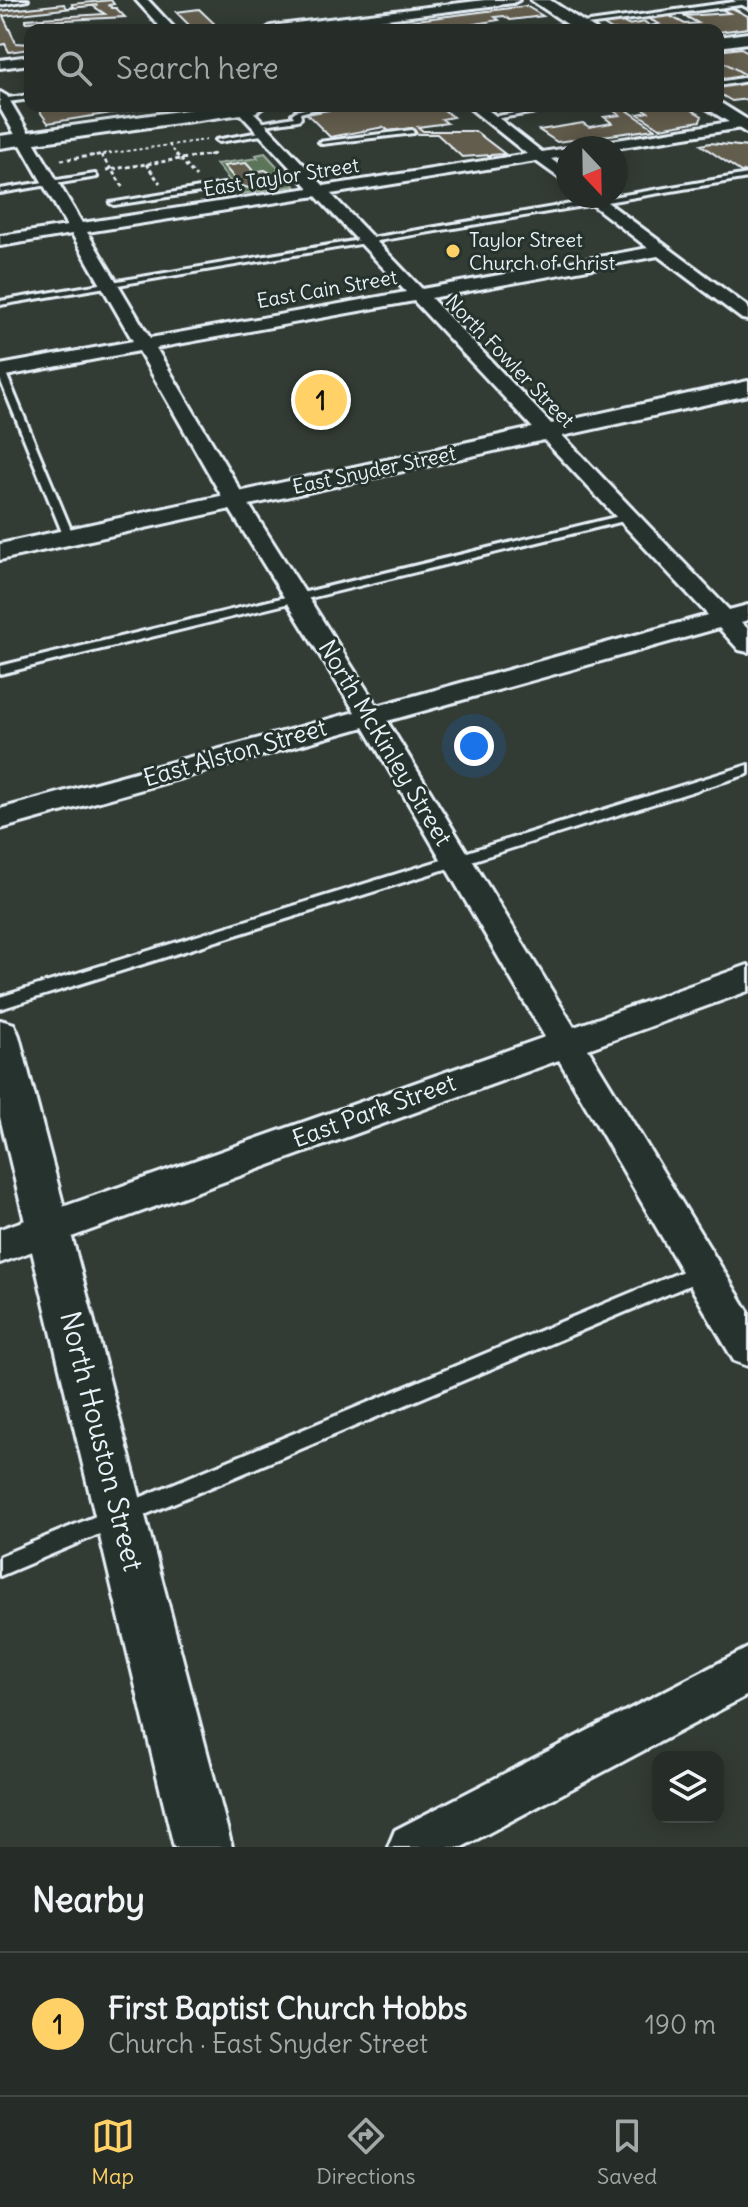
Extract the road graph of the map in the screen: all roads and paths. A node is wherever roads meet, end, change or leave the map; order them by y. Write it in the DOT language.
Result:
graph roads {
  1 [pos="22,0"];
  2 [pos="142,0"];
  3 [pos="513,0"];
  4 [pos="539,0"];
  5 [pos="0,2"];
  6 [pos="745,2"];
  7 [pos="351,9"];
  8 [pos="363,19"];
  9 [pos="164,24"];
  10 [pos="321,24"];
  11 [pos="370,24"];
  12 [pos="578,24"];
  13 [pos="602,24"];
  14 [pos="748,38"];
  15 [pos="724,41"];
  16 [pos="24,61"];
  17 [pos="0,64"];
  18 [pos="748,79"];
  19 [pos="724,83"];
  20 [pos="24,97"];
  21 [pos="1,99"];
  22 [pos="298,112"];
  23 [pos="482,112"];
  24 [pos="529,112"];
  25 [pos="723,112"];
  26 [pos="253,118"];
  27 [pos="489,118"];
  28 [pos="746,125"];
  29 [pos="412,132"];
  30 [pos="12,140"];
  31 [pos="218,142"];
  32 [pos="322,142"];
  33 [pos="628,143"];
  34 [pos="169,145"];
  35 [pos="556,154"];
  36 [pos="101,155"];
  37 [pos="539,156"];
  38 [pos="181,159"];
  39 [pos="146,164"];
  40 [pos="556,169"];
  41 [pos="111,170"];
  42 [pos="55,172"];
  43 [pos="98,174"];
  44 [pos="748,176"];
  45 [pos="201,184"];
  46 [pos="224,186"];
  47 [pos="165,190"];
  48 [pos="0,191"];
  49 [pos="319,191"];
  50 [pos="628,194"];
  51 [pos="129,195"];
  52 [pos="151,197"];
  53 [pos="114,203"];
  54 [pos="556,206"];
  55 [pos="605,208"];
  56 [pos="164,215"];
  57 [pos="76,228"];
  58 [pos="0,241"];
  59 [pos="365,241"];
  60 [pos="663,250"];
  61 [pos="109,285"];
  62 [pos="416,295"];
  63 [pos="0,303"];
  64 [pos="748,315"];
  65 [pos="144,345"];
  66 [pos="0,371"];
  67 [pos="748,388"];
  68 [pos="548,432"];
  69 [pos="235,500"];
  70 [pos="628,517"];
  71 [pos="69,537"];
  72 [pos="0,552"];
  73 [pos="298,598"];
  74 [pos="736,616"];
  75 [pos="748,644"];
  76 [pos="0,670"];
  77 [pos="370,715"];
  78 [pos="748,769"];
  79 [pos="0,819"];
  80 [pos="455,860"];
  81 [pos="748,978"];
  82 [pos="0,1003"];
  83 [pos="0,1036"];
  84 [pos="566,1042"];
  85 [pos="49,1229"];
  86 [pos="0,1246"];
  87 [pos="703,1271"];
  88 [pos="748,1347"];
  89 [pos="120,1514"];
  90 [pos="0,1566"];
  91 [pos="748,1671"];
  92 [pos="203,1847"];
  93 [pos="412,1847"];
  1 -- 5 [label="street"];
  2 -- 9 [label="street"];
  3 -- 8 [label="street"];
  4 -- 12 [label="main road"];
  6 -- 13 [label="lane"];
  7 -- 8 [label="street"];
  8 -- 10 [label="street"];
  8 -- 11 [label="street"];
  14 -- 15 [label="main road"];
  16 -- 17 [label="street"];
  18 -- 19 [label="lane"];
  20 -- 21 [label="lane"];
  21 -- 30 [label="street, North McKinley Street"];
  22 -- 26 [label="lane"];
  23 -- 27 [label="street"];
  24 -- 27 [label="lane"];
  25 -- 28 [label="main road"];
  26 -- 30 [label="main road"];
  26 -- 31 [label="lane"];
  26 -- 49 [label="street, North Fowler Street"];
  27 -- 37 [label="street"];
  28 -- 33 [label="street"];
  29 -- 32 [label="lane"];
  30 -- 42 [label="street, North McKinley Street"];
  31 -- 34 [label="path"];
  31 -- 38 [label="path"];
  34 -- 36 [label="path"];
  34 -- 38 [label="path"];
  35 -- 37 [label="street, East Taylor Street"];
  36 -- 41 [label="path"];
  36 -- 42 [label="path"];
  37 -- 40 [label="street"];
  37 -- 49 [label="street, East Taylor Street"];
  38 -- 39 [label="path"];
  38 -- 45 [label="path"];
  39 -- 41 [label="path"];
  39 -- 47 [label="path"];
  41 -- 43 [label="path"];
  41 -- 51 [label="path"];
  42 -- 43 [label="lane"];
  42 -- 48 [label="lane"];
  42 -- 57 [label="street, North McKinley Street"];
  44 -- 50 [label="lane"];
  46 -- 52 [label="lane"];
  49 -- 56 [label="street, East Taylor Street"];
  49 -- 59 [label="street, North Fowler Street"];
  52 -- 53 [label="lane"];
  52 -- 56 [label="lane"];
  54 -- 59 [label="lane"];
  55 -- 60 [label="street"];
  56 -- 57 [label="street, East Taylor Street"];
  57 -- 58 [label="street, East Taylor Street"];
  57 -- 61 [label="street, North McKinley Street"];
  59 -- 61 [label="lane"];
  59 -- 62 [label="street, North Fowler Street"];
  60 -- 62 [label="street, East Cain Street"];
  60 -- 64 [label="street"];
  61 -- 63 [label="lane"];
  61 -- 65 [label="street, North McKinley Street"];
  62 -- 65 [label="street, East Cain Street"];
  62 -- 68 [label="street, North Fowler Street"];
  65 -- 66 [label="street, East Cain Street"];
  65 -- 69 [label="street, North McKinley Street"];
  66 -- 71 [label="lane"];
  67 -- 68 [label="street, East Snyder Street"];
  68 -- 69 [label="street, East Snyder Street"];
  68 -- 70 [label="street, North Fowler Street"];
  69 -- 71 [label="street, East Snyder Street"];
  69 -- 73 [label="street, North McKinley Street"];
  70 -- 73 [label="lane"];
  70 -- 74 [label="street, North Fowler Street"];
  71 -- 72 [label="street, East Snyder Street"];
  73 -- 76 [label="lane"];
  73 -- 77 [label="street, North McKinley Street"];
  74 -- 75 [label="street, North Fowler Street"];
  74 -- 77 [label="street, East Alston Street"];
  77 -- 79 [label="street, East Alston Street"];
  77 -- 80 [label="street, North McKinley Street"];
  78 -- 80 [label="lane"];
  80 -- 82 [label="lane"];
  80 -- 84 [label="street, North McKinley Street"];
  81 -- 84 [label="street, East Park Street"];
  83 -- 85 [label="street, North Houston Street"];
  84 -- 85 [label="street, East Park Street"];
  84 -- 87 [label="street, North McKinley Street"];
  85 -- 86 [label="street, East Park Street"];
  85 -- 89 [label="street, North Houston Street"];
  87 -- 88 [label="street, North McKinley Street"];
  87 -- 89 [label="lane"];
  89 -- 90 [label="lane"];
  89 -- 92 [label="street, North Houston Street"];
  91 -- 93 [label="street"];
}
